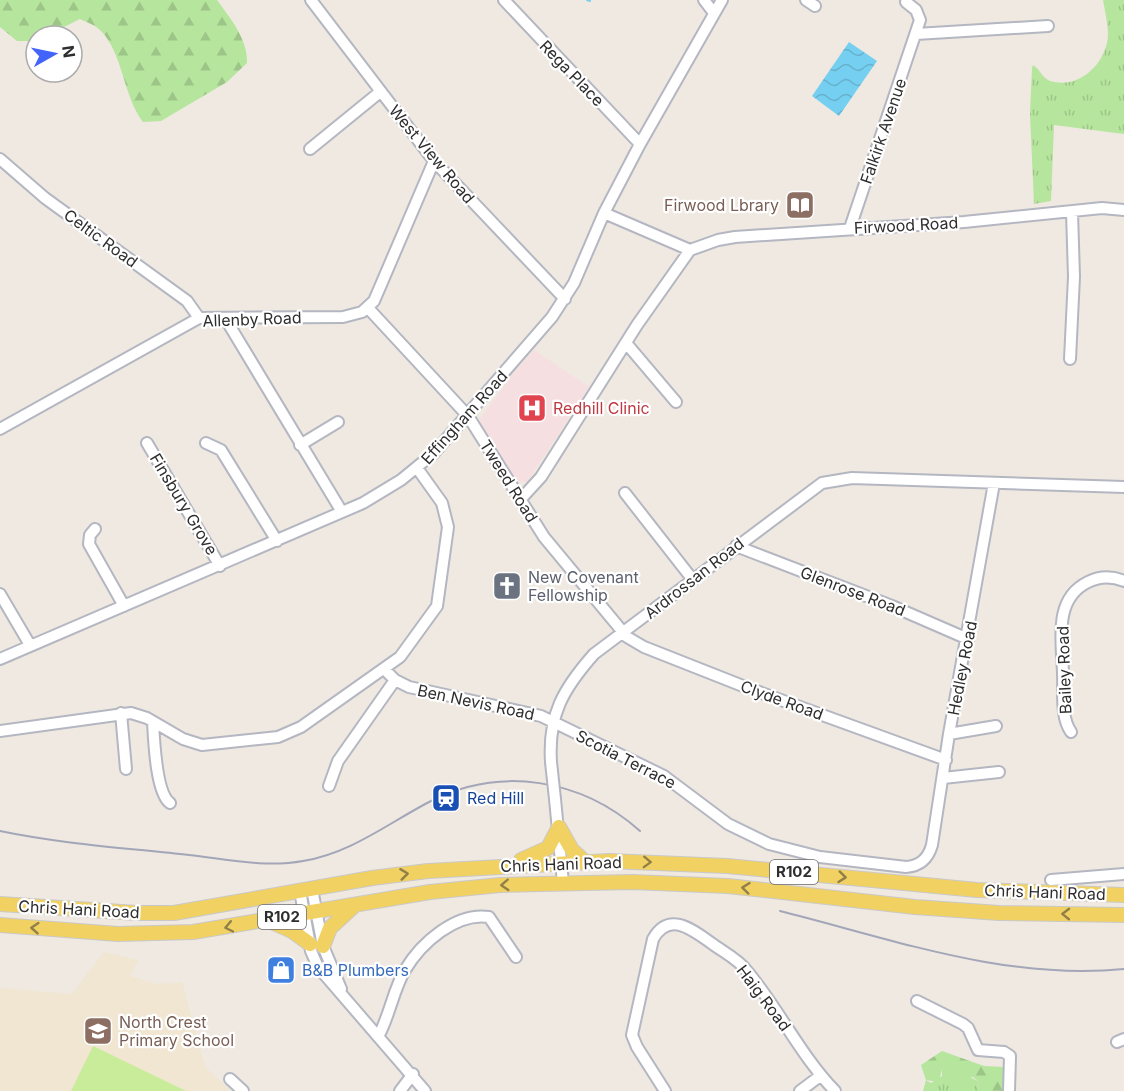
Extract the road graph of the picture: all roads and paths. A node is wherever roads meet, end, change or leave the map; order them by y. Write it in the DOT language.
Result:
graph roads {
  1 [pos="311,0"];
  2 [pos="504,0"];
  3 [pos="704,0"];
  4 [pos="722,0"];
  5 [pos="906,2"];
  6 [pos="714,13"];
  7 [pos="1048,26"];
  8 [pos="916,34"];
  9 [pos="380,93"];
  10 [pos="640,144"];
  11 [pos="310,149"];
  12 [pos="0,159"];
  13 [pos="434,161"];
  14 [pos="1124,210"];
  15 [pos="1072,212"];
  16 [pos="604,213"];
  17 [pos="850,228"];
  18 [pos="690,250"];
  19 [pos="565,299"];
  20 [pos="368,308"];
  21 [pos="199,318"];
  22 [pos="225,318"];
  23 [pos="626,343"];
  24 [pos="1070,359"];
  25 [pos="676,402"];
  26 [pos="468,417"];
  27 [pos="338,422"];
  28 [pos="0,429"];
  29 [pos="147,443"];
  30 [pos="206,443"];
  31 [pos="300,445"];
  32 [pos="417,468"];
  33 [pos="994,483"];
  34 [pos="1124,487"];
  35 [pos="625,493"];
  36 [pos="520,500"];
  37 [pos="339,507"];
  38 [pos="95,529"];
  39 [pos="277,541"];
  40 [pos="736,546"];
  41 [pos="220,566"];
  42 [pos="693,580"];
  43 [pos="1124,581"];
  44 [pos="0,594"];
  45 [pos="124,606"];
  46 [pos="621,632"];
  47 [pos="968,639"];
  48 [pos="30,645"];
  49 [pos="0,659"];
  50 [pos="384,669"];
  51 [pos="395,680"];
  52 [pos="121,713"];
  53 [pos="552,721"];
  54 [pos="153,722"];
  55 [pos="996,726"];
  56 [pos="0,730"];
  57 [pos="1071,732"];
  58 [pos="949,735"];
  59 [pos="946,760"];
  60 [pos="126,769"];
  61 [pos="999,772"];
  62 [pos="943,778"];
  63 [pos="329,786"];
  64 [pos="170,803"];
  65 [pos="559,827"];
  66 [pos="930,852"];
  67 [pos="584,861"];
  68 [pos="561,862"];
  69 [pos="511,864"];
  70 [pos="1124,874"];
  71 [pos="1050,880"];
  72 [pos="563,883"];
  73 [pos="306,890"];
  74 [pos="1124,895"];
  75 [pos="0,904"];
  76 [pos="357,904"];
  77 [pos="310,912"];
  78 [pos="1124,915"];
  79 [pos="265,919"];
  80 [pos="0,925"];
  81 [pos="316,945"];
  82 [pos="516,957"];
  83 [pos="917,1001"];
  84 [pos="379,1035"];
  85 [pos="413,1074"];
  86 [pos="820,1076"];
  87 [pos="230,1079"];
  88 [pos="243,1091"];
  89 [pos="400,1091"];
  90 [pos="425,1091"];
  91 [pos="665,1091"];
  92 [pos="800,1091"];
  93 [pos="835,1091"];
  94 [pos="1009,1091"];
  1 -- 9 [label="street, West View Road"];
  2 -- 10 [label="street, Rega Place"];
  3 -- 6 [label="street"];
  4 -- 6 [label="street, Effingham Road"];
  5 -- 8 [label="street, Falkirk Avenue"];
  6 -- 10 [label="street, Effingham Road"];
  7 -- 8 [label="street"];
  8 -- 17 [label="street, Falkirk Avenue"];
  9 -- 11 [label="street"];
  9 -- 13 [label="street, West View Road"];
  10 -- 16 [label="street, Effingham Road"];
  12 -- 21 [label="street, Celtic Road"];
  13 -- 19 [label="street, West View Road"];
  13 -- 20 [label="street"];
  14 -- 15 [label="street, Firwood Road"];
  15 -- 17 [label="street, Firwood Road"];
  15 -- 24 [label="street"];
  16 -- 18 [label="street"];
  16 -- 19 [label="street, Effingham Road"];
  17 -- 18 [label="street, Firwood Road"];
  18 -- 23 [label="street"];
  19 -- 26 [label="street, Effingham Road"];
  20 -- 22 [label="street, Allenby Road"];
  20 -- 26 [label="street, Tweed Road"];
  21 -- 22 [label="street, Allenby Road"];
  21 -- 28 [label="street, Allenby Road"];
  22 -- 31 [label="street"];
  23 -- 25 [label="street"];
  23 -- 36 [label="street"];
  26 -- 32 [label="street, Effingham Road"];
  26 -- 36 [label="street, Tweed Road"];
  27 -- 31 [label="street"];
  29 -- 41 [label="street, Finsbury Grove"];
  30 -- 39 [label="street"];
  31 -- 37 [label="street"];
  32 -- 39 [label="street, Effingham Road"];
  32 -- 50 [label="street"];
  33 -- 34 [label="street, Ardrossan Road"];
  33 -- 40 [label="street, Ardrossan Road"];
  33 -- 47 [label="street, Hedley Road"];
  35 -- 42 [label="street"];
  36 -- 46 [label="street, Tweed Road"];
  38 -- 45 [label="street"];
  39 -- 41 [label="street, Effingham Road"];
  40 -- 42 [label="street, Ardrossan Road"];
  40 -- 47 [label="street, Glenrose Road"];
  41 -- 45 [label="street, Effingham Road"];
  42 -- 46 [label="street, Ardrossan Road"];
  43 -- 57 [label="street, Bailey Road"];
  44 -- 48 [label="street"];
  45 -- 48 [label="street, Effingham Road"];
  46 -- 53 [label="street, Ardrossan Road"];
  46 -- 59 [label="street, Clyde Road"];
  47 -- 58 [label="street, Hedley Road"];
  48 -- 49 [label="street, Effingham Road"];
  50 -- 51 [label="street, Ben Nevis Road"];
  50 -- 54 [label="street"];
  51 -- 53 [label="street, Ben Nevis Road"];
  51 -- 63 [label="street"];
  52 -- 54 [label="street"];
  52 -- 56 [label="street"];
  52 -- 60 [label="street"];
  53 -- 65 [label="street, Ardrossan Road, bridge"];
  53 -- 66 [label="street, Scotia Terrace"];
  54 -- 64 [label="street"];
  55 -- 58 [label="street"];
  58 -- 59 [label="street, Hedley Road"];
  59 -- 62 [label="street, Hedley Road"];
  61 -- 62 [label="street"];
  62 -- 66 [label="street, Hedley Road"];
  65 -- 67 [label="main road"];
  65 -- 68 [label="street, Ardrossan Road"];
  65 -- 69 [label="main road"];
  67 -- 68 [label="main road, Chris Hani Road / R102"];
  67 -- 74 [label="main road, Chris Hani Road / R102, one-way"];
  68 -- 69 [label="main road, Chris Hani Road / R102"];
  68 -- 72 [label="street, Ardrossan Road"];
  73 -- 69 [label="main road, Chris Hani Road / R102, one-way"];
  70 -- 71 [label="street"];
  72 -- 76 [label="main road, Chris Hani Road / R102, one-way"];
  78 -- 72 [label="main road, Chris Hani Road / R102, one-way"];
  73 -- 75 [label="main road, Chris Hani Road / R102"];
  73 -- 77 [label="street"];
  76 -- 77 [label="main road, Chris Hani Road / R102"];
  76 -- 81 [label="main road"];
  77 -- 79 [label="main road, Chris Hani Road / R102"];
  77 -- 81 [label="street"];
  79 -- 80 [label="main road, Chris Hani Road / R102, one-way"];
  79 -- 81 [label="main road"];
  81 -- 84 [label="street"];
  82 -- 84 [label="street"];
  83 -- 94 [label="street"];
  84 -- 85 [label="street"];
  85 -- 89 [label="street"];
  85 -- 90 [label="street"];
  86 -- 91 [label="street, Haig Road"];
  86 -- 92 [label="street"];
  86 -- 93 [label="street, Haig Road"];
  87 -- 88 [label="street"];
}
